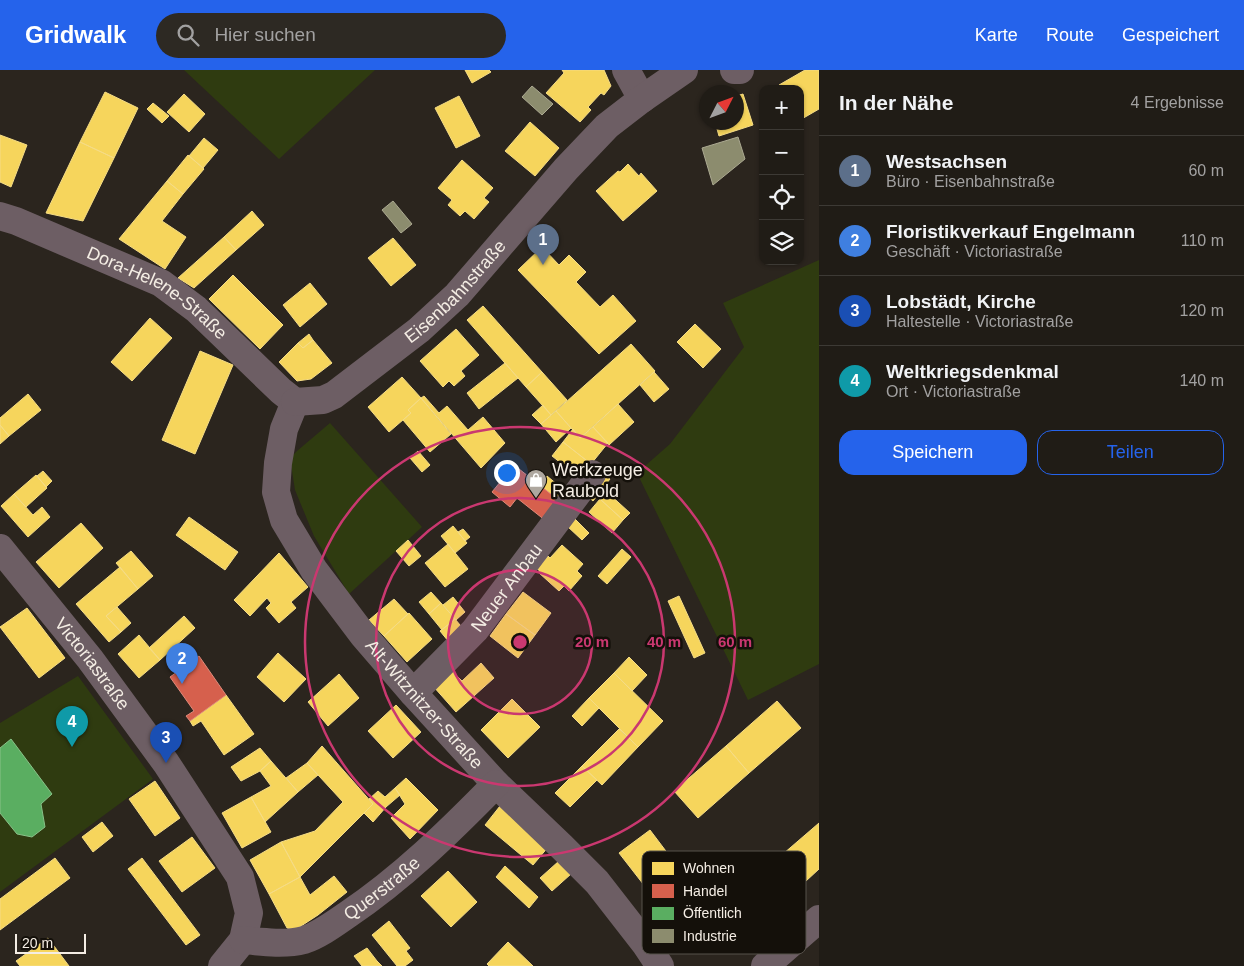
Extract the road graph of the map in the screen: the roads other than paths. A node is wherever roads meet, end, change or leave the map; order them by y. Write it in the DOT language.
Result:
graph roads {
  1 [pos="626,70"];
  2 [pos="684,70"];
  3 [pos="734,70"];
  4 [pos="740,70"];
  5 [pos="642,99"];
  6 [pos="0,216"];
  7 [pos="295,402"];
  8 [pos="592,474"];
  9 [pos="0,548"];
  10 [pos="413,693"];
  11 [pos="496,784"];
  12 [pos="819,919"];
  13 [pos="806,930"];
  14 [pos="243,940"];
  15 [pos="642,940"];
  16 [pos="652,954"];
  17 [pos="779,954"];
  18 [pos="222,966"];
  19 [pos="660,966"];
  20 [pos="765,966"];
  1 -- 5 [label="street"];
  2 -- 5 [label="street, Eisenbahnstraße"];
  3 -- 4 [label="street"];
  5 -- 7 [label="street, Eisenbahnstraße"];
  6 -- 7 [label="street, Dora-Helene-Straße"];
  7 -- 10 [label="street, Alt-Witznitzer-Straße"];
  8 -- 10 [label="street, Neuer Anbau"];
  9 -- 14 [label="street, Victoriastraße"];
  10 -- 11 [label="street, Alt-Witznitzer-Straße"];
  11 -- 14 [label="street, Querstraße"];
  11 -- 15 [label="street, Alt-Witznitzer-Straße"];
  12 -- 13 [label="street"];
  14 -- 18 [label="street, Victoriastraße"];
  16 -- 19 [label="street, Alt-Witznitzer-Straße"];
  17 -- 20 [label="street"];
}
